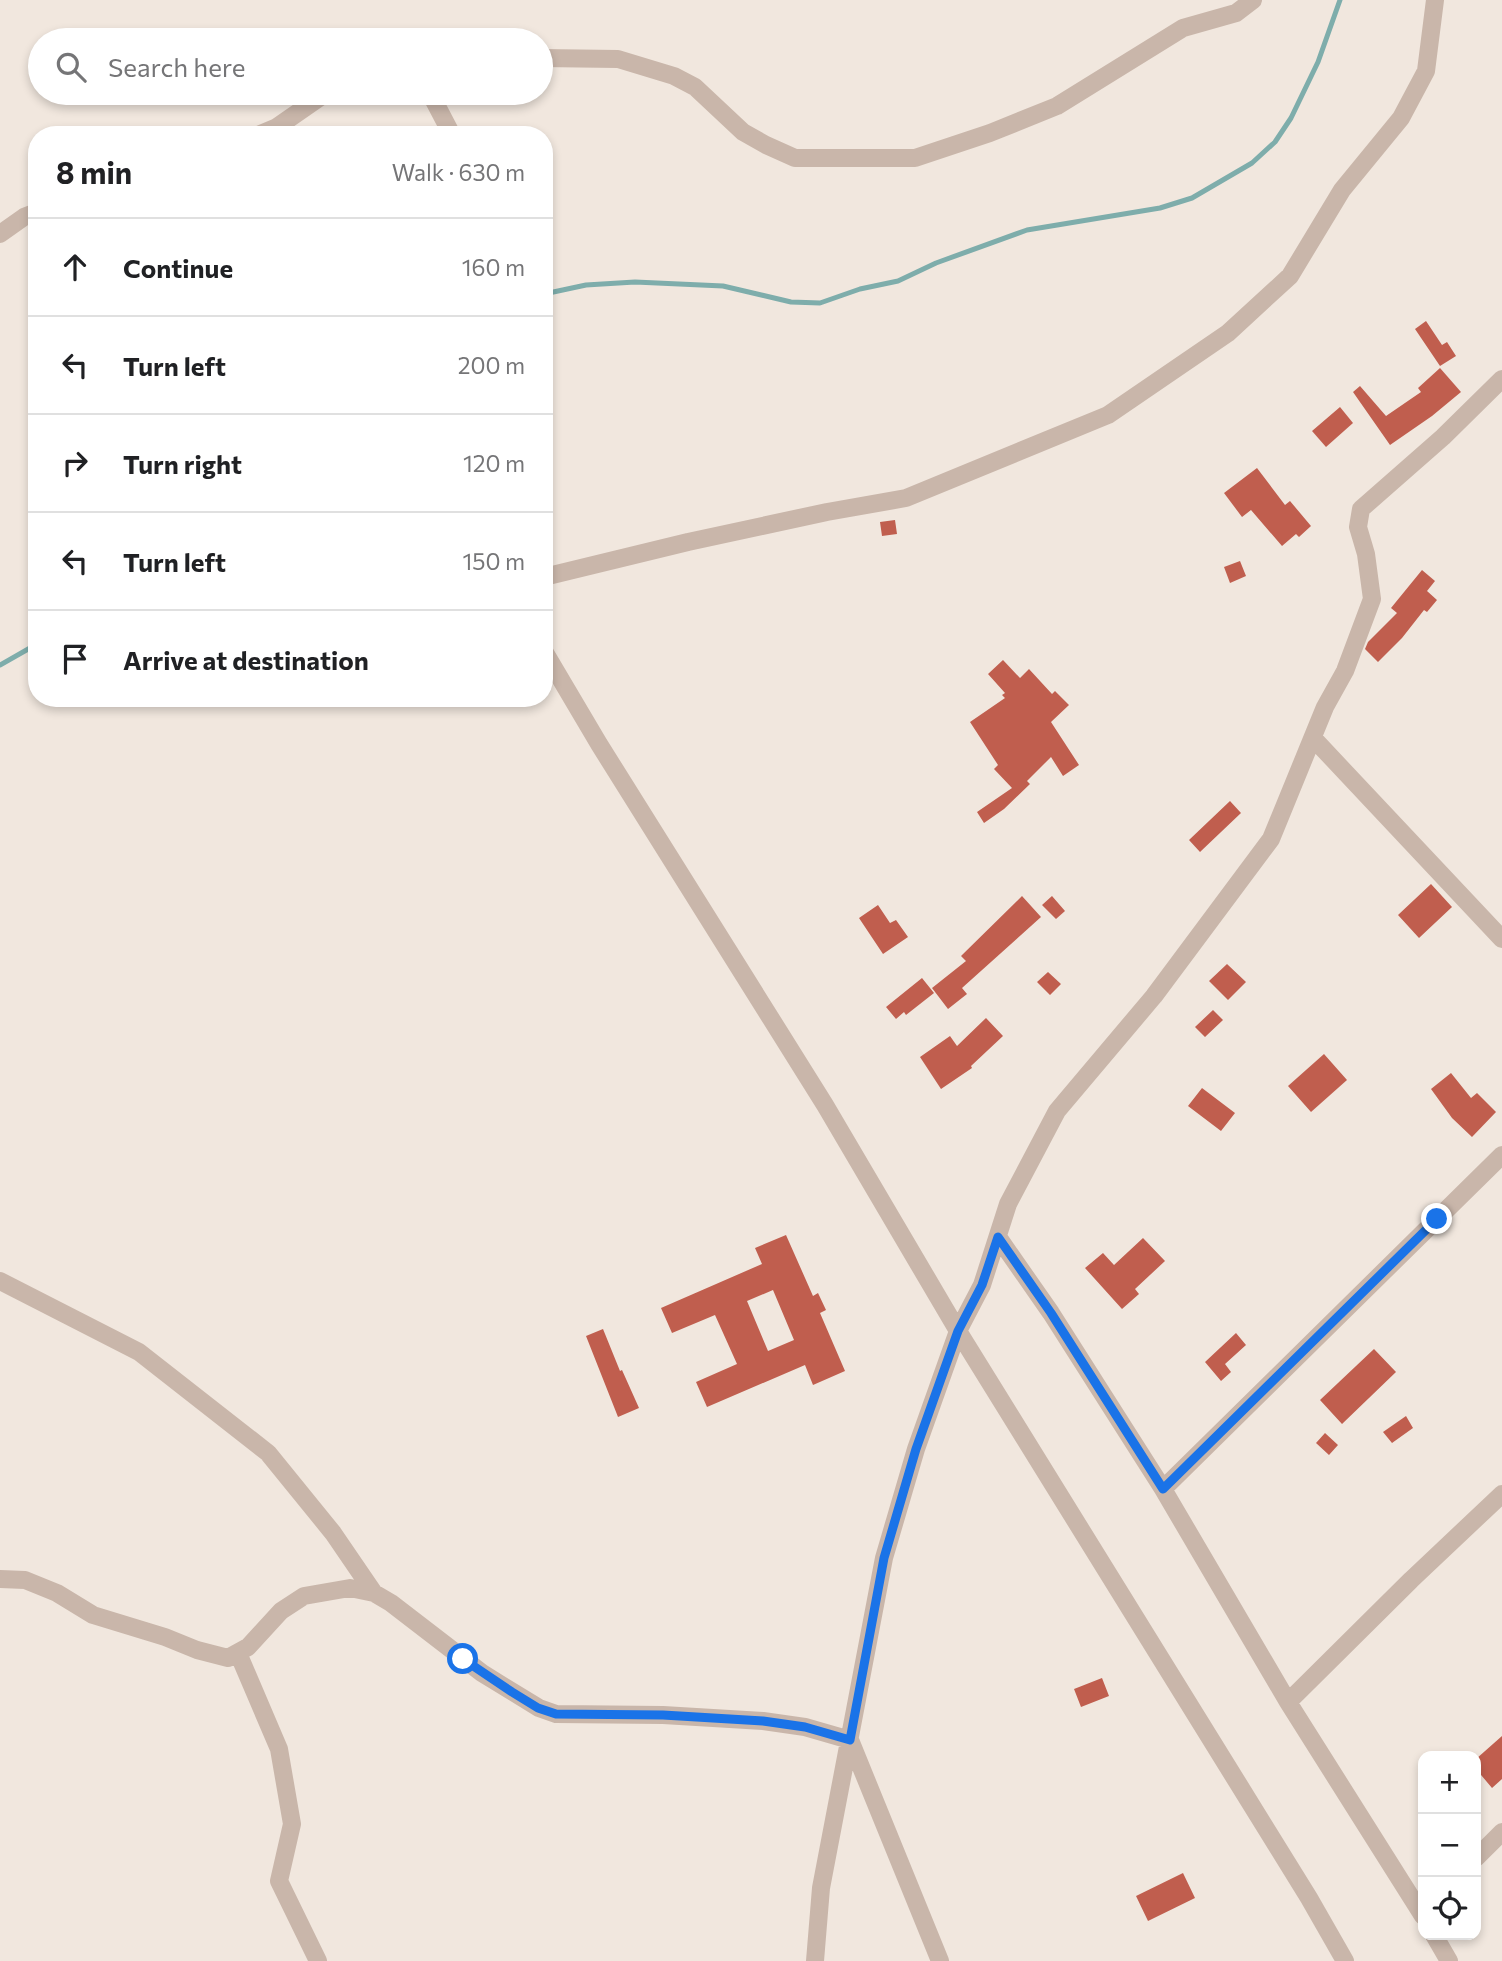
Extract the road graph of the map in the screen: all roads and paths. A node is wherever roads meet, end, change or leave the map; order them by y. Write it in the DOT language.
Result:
graph roads {
  1 [pos="1253,0"];
  2 [pos="1435,0"];
  3 [pos="553,58"];
  4 [pos="309,105"];
  5 [pos="436,105"];
  6 [pos="278,126"];
  7 [pos="447,126"];
  8 [pos="28,215"];
  9 [pos="0,234"];
  10 [pos="1502,379"];
  11 [pos="553,575"];
  12 [pos="553,667"];
  13 [pos="1312,738"];
  14 [pos="1502,939"];
  15 [pos="1502,1155"];
  16 [pos="998,1237"];
  17 [pos="0,1281"];
  18 [pos="958,1331"];
  19 [pos="1163,1489"];
  20 [pos="1502,1494"];
  21 [pos="0,1579"];
  22 [pos="374,1593"];
  23 [pos="238,1653"];
  24 [pos="1287,1702"];
  25 [pos="850,1740"];
  26 [pos="1502,1832"];
  27 [pos="1481,1853"];
  28 [pos="1418,1904"];
  29 [pos="1437,1940"];
  30 [pos="318,1961"];
  31 [pos="816,1961"];
  32 [pos="940,1961"];
  33 [pos="1345,1961"];
  34 [pos="1449,1961"];
  1 -- 3 [label="street"];
  2 -- 11 [label="street"];
  4 -- 6 [label="street"];
  5 -- 7 [label="street"];
  8 -- 9 [label="street"];
  10 -- 13 [label="street"];
  12 -- 18 [label="street"];
  13 -- 14 [label="street"];
  13 -- 16 [label="street"];
  15 -- 19 [label="street"];
  16 -- 18 [label="street"];
  16 -- 19 [label="street"];
  17 -- 22 [label="street"];
  18 -- 25 [label="street"];
  18 -- 33 [label="street"];
  19 -- 24 [label="street"];
  20 -- 24 [label="street"];
  21 -- 23 [label="street"];
  22 -- 23 [label="street"];
  22 -- 25 [label="street"];
  23 -- 30 [label="street"];
  24 -- 28 [label="street"];
  25 -- 31 [label="street"];
  25 -- 32 [label="street"];
  26 -- 27 [label="street"];
  29 -- 34 [label="street"];
}
